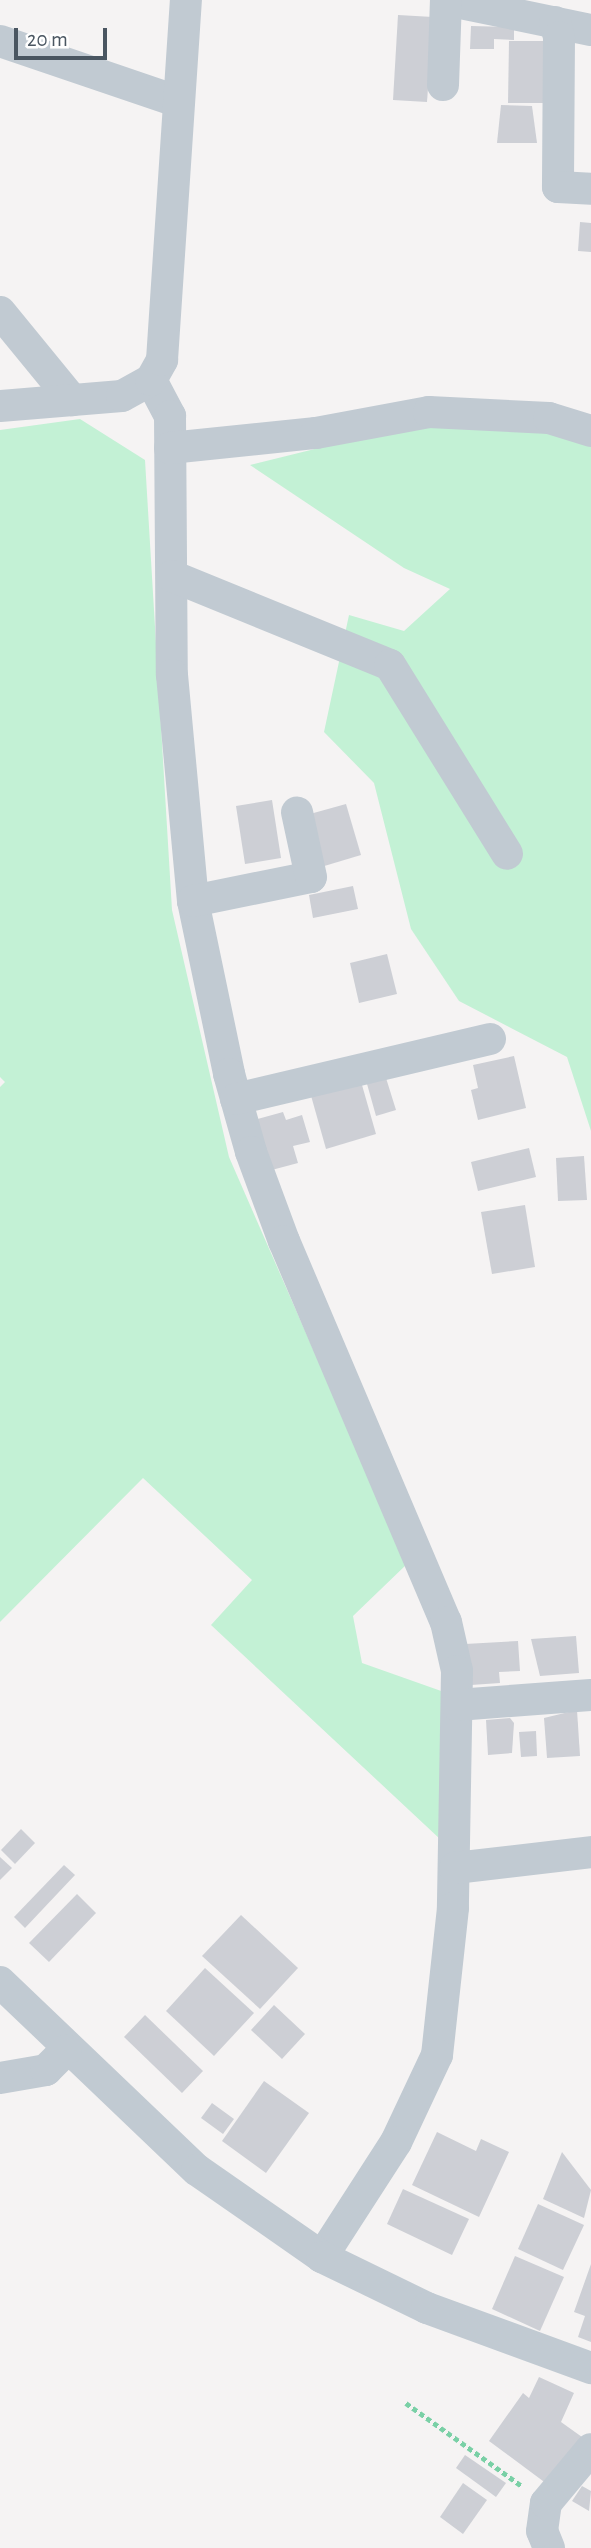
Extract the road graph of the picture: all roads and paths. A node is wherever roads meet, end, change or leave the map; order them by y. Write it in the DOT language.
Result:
graph roads {
  1 [pos="186,0"];
  2 [pos="446,0"];
  3 [pos="555,22"];
  4 [pos="591,30"];
  5 [pos="0,41"];
  6 [pos="443,85"];
  7 [pos="179,102"];
  8 [pos="591,188"];
  9 [pos="0,312"];
  10 [pos="152,380"];
  11 [pos="72,401"];
  12 [pos="0,406"];
  13 [pos="591,430"];
  14 [pos="170,448"];
  15 [pos="172,576"];
  16 [pos="297,812"];
  17 [pos="507,854"];
  18 [pos="193,901"];
  19 [pos="489,1039"];
  20 [pos="236,1099"];
  21 [pos="591,1695"];
  22 [pos="457,1705"];
  23 [pos="591,1852"];
  24 [pos="454,1868"];
  25 [pos="0,1982"];
  26 [pos="66,2050"];
  27 [pos="0,2078"];
  28 [pos="322,2257"];
  29 [pos="591,2368"];
  30 [pos="406,2403"];
  31 [pos="591,2449"];
  32 [pos="546,2503"];
  33 [pos="549,2548"];
  1 -- 7 [label="street"];
  2 -- 3 [label="street"];
  2 -- 6 [label="street"];
  3 -- 4 [label="street"];
  3 -- 8 [label="street"];
  5 -- 7 [label="street"];
  7 -- 10 [label="street"];
  9 -- 11 [label="street"];
  10 -- 11 [label="street"];
  10 -- 14 [label="street"];
  11 -- 12 [label="street"];
  13 -- 14 [label="street"];
  14 -- 15 [label="street"];
  15 -- 17 [label="street"];
  15 -- 18 [label="street"];
  16 -- 18 [label="street"];
  18 -- 20 [label="street"];
  19 -- 20 [label="street"];
  20 -- 22 [label="street"];
  21 -- 22 [label="street"];
  22 -- 24 [label="street"];
  23 -- 24 [label="street"];
  24 -- 28 [label="street"];
  25 -- 26 [label="street"];
  26 -- 27 [label="street"];
  26 -- 28 [label="street"];
  28 -- 29 [label="street"];
  30 -- 32 [label="path"];
  31 -- 32 [label="street"];
  32 -- 33 [label="street"];
}
